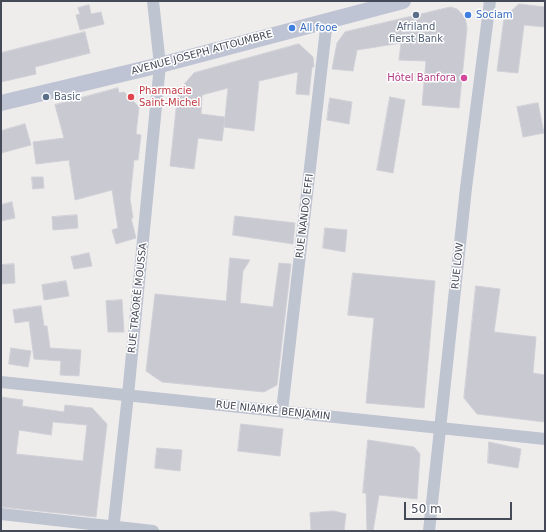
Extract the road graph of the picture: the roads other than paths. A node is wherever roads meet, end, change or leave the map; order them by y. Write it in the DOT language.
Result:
graph roads {
  1 [pos="153,1"];
  2 [pos="403,1"];
  3 [pos="490,1"];
  4 [pos="327,20"];
  5 [pos="160,65"];
  6 [pos="1,103"];
  7 [pos="1,382"];
  8 [pos="128,395"];
  9 [pos="282,412"];
  10 [pos="442,428"];
  11 [pos="545,439"];
  12 [pos="1,514"];
  13 [pos="113,529"];
  14 [pos="153,531"];
  15 [pos="429,531"];
  1 -- 5 [label="street, RUE TRAORÉ MOUSSA"];
  2 -- 4 [label="street, AVENUE JOSEPH ATTOUMBRE"];
  3 -- 10 [label="street, RUE LOW"];
  4 -- 5 [label="street, AVENUE JOSEPH ATTOUMBRE"];
  4 -- 9 [label="street, RUE NANDO EFFI"];
  5 -- 6 [label="street, AVENUE JOSEPH ATTOUMBRE"];
  5 -- 8 [label="street, RUE TRAORÉ MOUSSA"];
  7 -- 8 [label="street, RUE NIAMKÉ BENJAMIN"];
  8 -- 9 [label="street, RUE NIAMKÉ BENJAMIN"];
  8 -- 13 [label="street, RUE TRAORÉ MOUSSA"];
  9 -- 10 [label="street, RUE NIAMKÉ BENJAMIN"];
  10 -- 11 [label="street, RUE NIAMKÉ BENJAMIN"];
  10 -- 15 [label="street, RUE LOW"];
  12 -- 13 [label="street"];
  13 -- 14 [label="street"];
}
